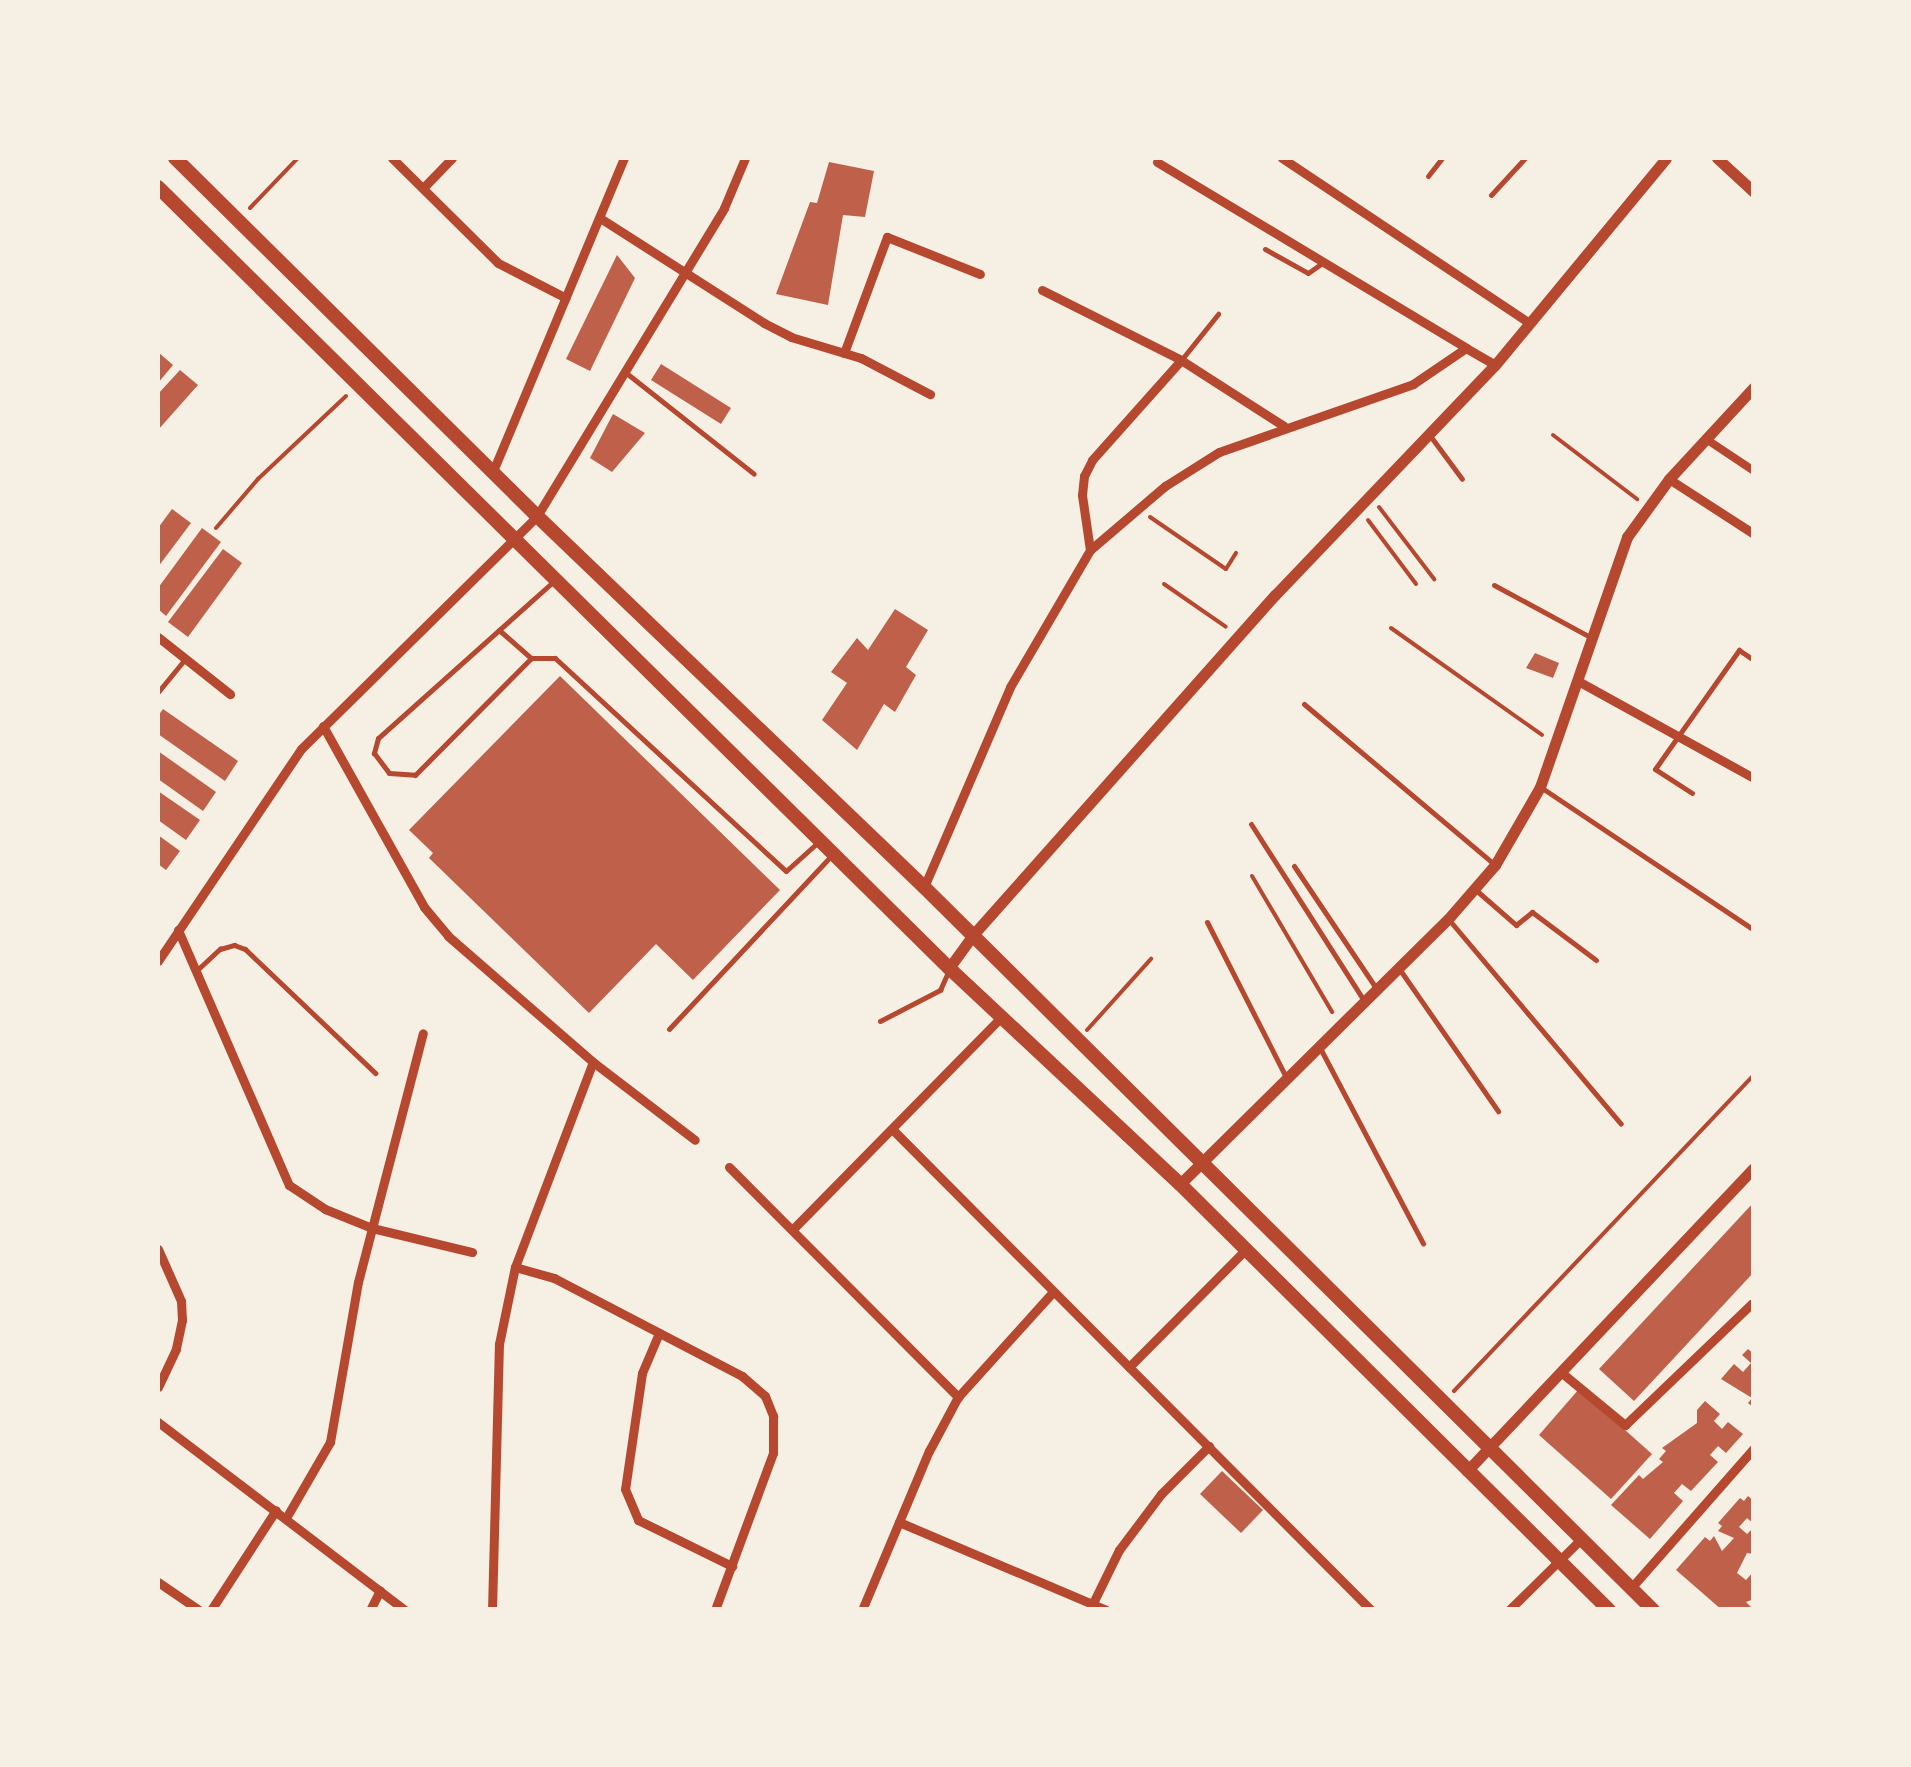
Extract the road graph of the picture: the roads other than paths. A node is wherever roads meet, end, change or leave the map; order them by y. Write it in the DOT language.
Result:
graph roads {
  1 [pos="175,158"];
  2 [pos="392,158"];
  3 [pos="452,158"];
  4 [pos="624,158"];
  5 [pos="745,158"];
  6 [pos="1282,158"];
  7 [pos="1442,158"];
  8 [pos="1525,158"];
  9 [pos="1666,158"];
  10 [pos="1717,158"];
  11 [pos="1158,162"];
  12 [pos="1428,176"];
  13 [pos="158,188"];
  14 [pos="423,188"];
  15 [pos="1754,192"];
  16 [pos="1491,195"];
  17 [pos="600,218"];
  18 [pos="1264,249"];
  19 [pos="1323,262"];
  20 [pos="686,270"];
  21 [pos="980,274"];
  22 [pos="1042,290"];
  23 [pos="566,298"];
  24 [pos="1218,314"];
  25 [pos="1530,323"];
  26 [pos="1466,348"];
  27 [pos="844,353"];
  28 [pos="1181,360"];
  29 [pos="1495,365"];
  30 [pos="626,372"];
  31 [pos="1754,387"];
  32 [pos="930,394"];
  33 [pos="1284,426"];
  34 [pos="1428,435"];
  35 [pos="1706,439"];
  36 [pos="492,471"];
  37 [pos="1754,471"];
  38 [pos="754,474"];
  39 [pos="1669,478"];
  40 [pos="1462,479"];
  41 [pos="537,516"];
  42 [pos="1754,534"];
  43 [pos="517,538"];
  44 [pos="1090,550"];
  45 [pos="557,578"];
  46 [pos="1494,585"];
  47 [pos="499,630"];
  48 [pos="158,637"];
  49 [pos="1593,638"];
  50 [pos="185,658"];
  51 [pos="531,658"];
  52 [pos="1754,660"];
  53 [pos="1578,681"];
  54 [pos="158,692"];
  55 [pos="230,694"];
  56 [pos="1304,704"];
  57 [pos="323,726"];
  58 [pos="1676,735"];
  59 [pos="1754,778"];
  60 [pos="1540,786"];
  61 [pos="1692,793"];
  62 [pos="1250,824"];
  63 [pos="820,840"];
  64 [pos="834,854"];
  65 [pos="1496,865"];
  66 [pos="1294,866"];
  67 [pos="924,887"];
  68 [pos="1474,889"];
  69 [pos="1448,919"];
  70 [pos="1207,922"];
  71 [pos="178,930"];
  72 [pos="1754,930"];
  73 [pos="972,936"];
  74 [pos="158,960"];
  75 [pos="1596,960"];
  76 [pos="1399,967"];
  77 [pos="950,968"];
  78 [pos="196,971"];
  79 [pos="1376,989"];
  80 [pos="1364,1002"];
  81 [pos="1000,1018"];
  82 [pos="880,1021"];
  83 [pos="669,1029"];
  84 [pos="422,1033"];
  85 [pos="1319,1045"];
  86 [pos="594,1062"];
  87 [pos="375,1074"];
  88 [pos="1286,1078"];
  89 [pos="1498,1111"];
  90 [pos="1620,1124"];
  91 [pos="892,1130"];
  92 [pos="695,1140"];
  93 [pos="1200,1163"];
  94 [pos="729,1167"];
  95 [pos="1754,1168"];
  96 [pos="1180,1184"];
  97 [pos="372,1228"];
  98 [pos="792,1230"];
  99 [pos="1424,1244"];
  100 [pos="158,1249"];
  101 [pos="1245,1250"];
  102 [pos="472,1252"];
  103 [pos="515,1267"];
  104 [pos="1052,1292"];
  105 [pos="1752,1304"];
  106 [pos="659,1333"];
  107 [pos="1129,1367"];
  108 [pos="1562,1373"];
  109 [pos="158,1387"];
  110 [pos="958,1397"];
  111 [pos="158,1422"];
  112 [pos="1209,1446"];
  113 [pos="1490,1446"];
  114 [pos="1754,1448"];
  115 [pos="1467,1471"];
  116 [pos="276,1510"];
  117 [pos="286,1518"];
  118 [pos="899,1522"];
  119 [pos="1581,1539"];
  120 [pos="1558,1561"];
  121 [pos="732,1566"];
  122 [pos="158,1582"];
  123 [pos="1631,1588"];
  124 [pos="380,1590"];
  125 [pos="1094,1604"];
  126 [pos="199,1610"];
  127 [pos="211,1610"];
  128 [pos="370,1610"];
  129 [pos="405,1610"];
  130 [pos="492,1610"];
  131 [pos="714,1610"];
  132 [pos="862,1610"];
  133 [pos="1106,1610"];
  134 [pos="1371,1610"];
  135 [pos="1509,1610"];
  136 [pos="1609,1610"];
  137 [pos="1653,1610"];
  1 -- 36 [label="main road"];
  2 -- 14 [label="street"];
  3 -- 14 [label="street"];
  4 -- 17 [label="street"];
  5 -- 20 [label="street"];
  6 -- 25 [label="street"];
  7 -- 12 [label="lane"];
  8 -- 16 [label="lane"];
  9 -- 25 [label="street"];
  10 -- 15 [label="street"];
  11 -- 19 [label="street"];
  13 -- 43 [label="main road"];
  14 -- 23 [label="street"];
  17 -- 20 [label="street"];
  17 -- 23 [label="street"];
  18 -- 19 [label="lane"];
  19 -- 26 [label="street"];
  20 -- 27 [label="street"];
  20 -- 30 [label="street"];
  21 -- 27 [label="street"];
  22 -- 28 [label="street"];
  23 -- 36 [label="street"];
  24 -- 28 [label="lane"];
  25 -- 29 [label="street"];
  26 -- 29 [label="street"];
  26 -- 33 [label="street"];
  27 -- 32 [label="street"];
  28 -- 33 [label="street"];
  28 -- 44 [label="street"];
  29 -- 34 [label="street"];
  30 -- 38 [label="lane"];
  30 -- 41 [label="street"];
  31 -- 35 [label="street"];
  33 -- 44 [label="street"];
  34 -- 40 [label="lane"];
  34 -- 73 [label="street"];
  35 -- 37 [label="street"];
  35 -- 39 [label="street"];
  36 -- 41 [label="main road"];
  39 -- 42 [label="street"];
  39 -- 49 [label="street"];
  41 -- 43 [label="street"];
  41 -- 67 [label="main road"];
  43 -- 45 [label="main road"];
  43 -- 57 [label="street"];
  44 -- 67 [label="street"];
  45 -- 47 [label="lane"];
  45 -- 63 [label="main road"];
  46 -- 49 [label="lane"];
  47 -- 51 [label="lane"];
  47 -- 51 [label="lane"];
  48 -- 50 [label="street"];
  49 -- 53 [label="street"];
  50 -- 54 [label="lane"];
  50 -- 55 [label="street"];
  51 -- 63 [label="lane"];
  52 -- 58 [label="lane"];
  53 -- 58 [label="street"];
  53 -- 60 [label="street"];
  56 -- 65 [label="lane"];
  57 -- 71 [label="street"];
  57 -- 86 [label="street"];
  58 -- 59 [label="street"];
  58 -- 61 [label="lane"];
  60 -- 65 [label="street"];
  60 -- 72 [label="lane"];
  62 -- 80 [label="lane"];
  63 -- 64 [label="main road"];
  64 -- 77 [label="main road"];
  64 -- 83 [label="lane"];
  65 -- 68 [label="street"];
  66 -- 79 [label="lane"];
  67 -- 73 [label="main road"];
  68 -- 69 [label="street"];
  68 -- 75 [label="lane"];
  69 -- 76 [label="street"];
  69 -- 90 [label="lane"];
  70 -- 88 [label="lane"];
  71 -- 74 [label="street"];
  71 -- 78 [label="street"];
  73 -- 77 [label="street"];
  73 -- 93 [label="main road"];
  76 -- 79 [label="street"];
  76 -- 89 [label="lane"];
  77 -- 81 [label="main road"];
  77 -- 82 [label="lane"];
  78 -- 87 [label="lane"];
  78 -- 97 [label="street"];
  79 -- 80 [label="street"];
  80 -- 85 [label="street"];
  81 -- 91 [label="street"];
  81 -- 96 [label="main road"];
  84 -- 97 [label="street"];
  85 -- 88 [label="street"];
  85 -- 99 [label="lane"];
  86 -- 92 [label="street"];
  86 -- 103 [label="street"];
  88 -- 93 [label="street"];
  91 -- 98 [label="street"];
  91 -- 104 [label="street"];
  93 -- 96 [label="street"];
  93 -- 113 [label="main road"];
  94 -- 98 [label="street"];
  95 -- 108 [label="street"];
  96 -- 101 [label="main road"];
  97 -- 102 [label="street"];
  97 -- 117 [label="street"];
  98 -- 110 [label="street"];
  100 -- 109 [label="street"];
  101 -- 107 [label="street"];
  101 -- 115 [label="main road"];
  103 -- 106 [label="street"];
  103 -- 130 [label="street"];
  104 -- 107 [label="street"];
  104 -- 110 [label="street"];
  105 -- 108 [label="street"];
  106 -- 121 [label="street"];
  106 -- 121 [label="street"];
  107 -- 112 [label="street"];
  108 -- 113 [label="street"];
  110 -- 118 [label="street"];
  111 -- 116 [label="street"];
  112 -- 125 [label="street"];
  112 -- 134 [label="street"];
  113 -- 115 [label="street"];
  113 -- 119 [label="main road"];
  114 -- 123 [label="street"];
  115 -- 120 [label="main road"];
  116 -- 117 [label="street"];
  116 -- 127 [label="street"];
  117 -- 124 [label="street"];
  118 -- 125 [label="street"];
  118 -- 132 [label="street"];
  119 -- 120 [label="street"];
  119 -- 123 [label="main road"];
  120 -- 135 [label="street"];
  120 -- 136 [label="main road"];
  121 -- 131 [label="street"];
  122 -- 126 [label="street"];
  123 -- 137 [label="main road"];
  124 -- 128 [label="street"];
  124 -- 129 [label="street"];
  125 -- 133 [label="street"];
}
